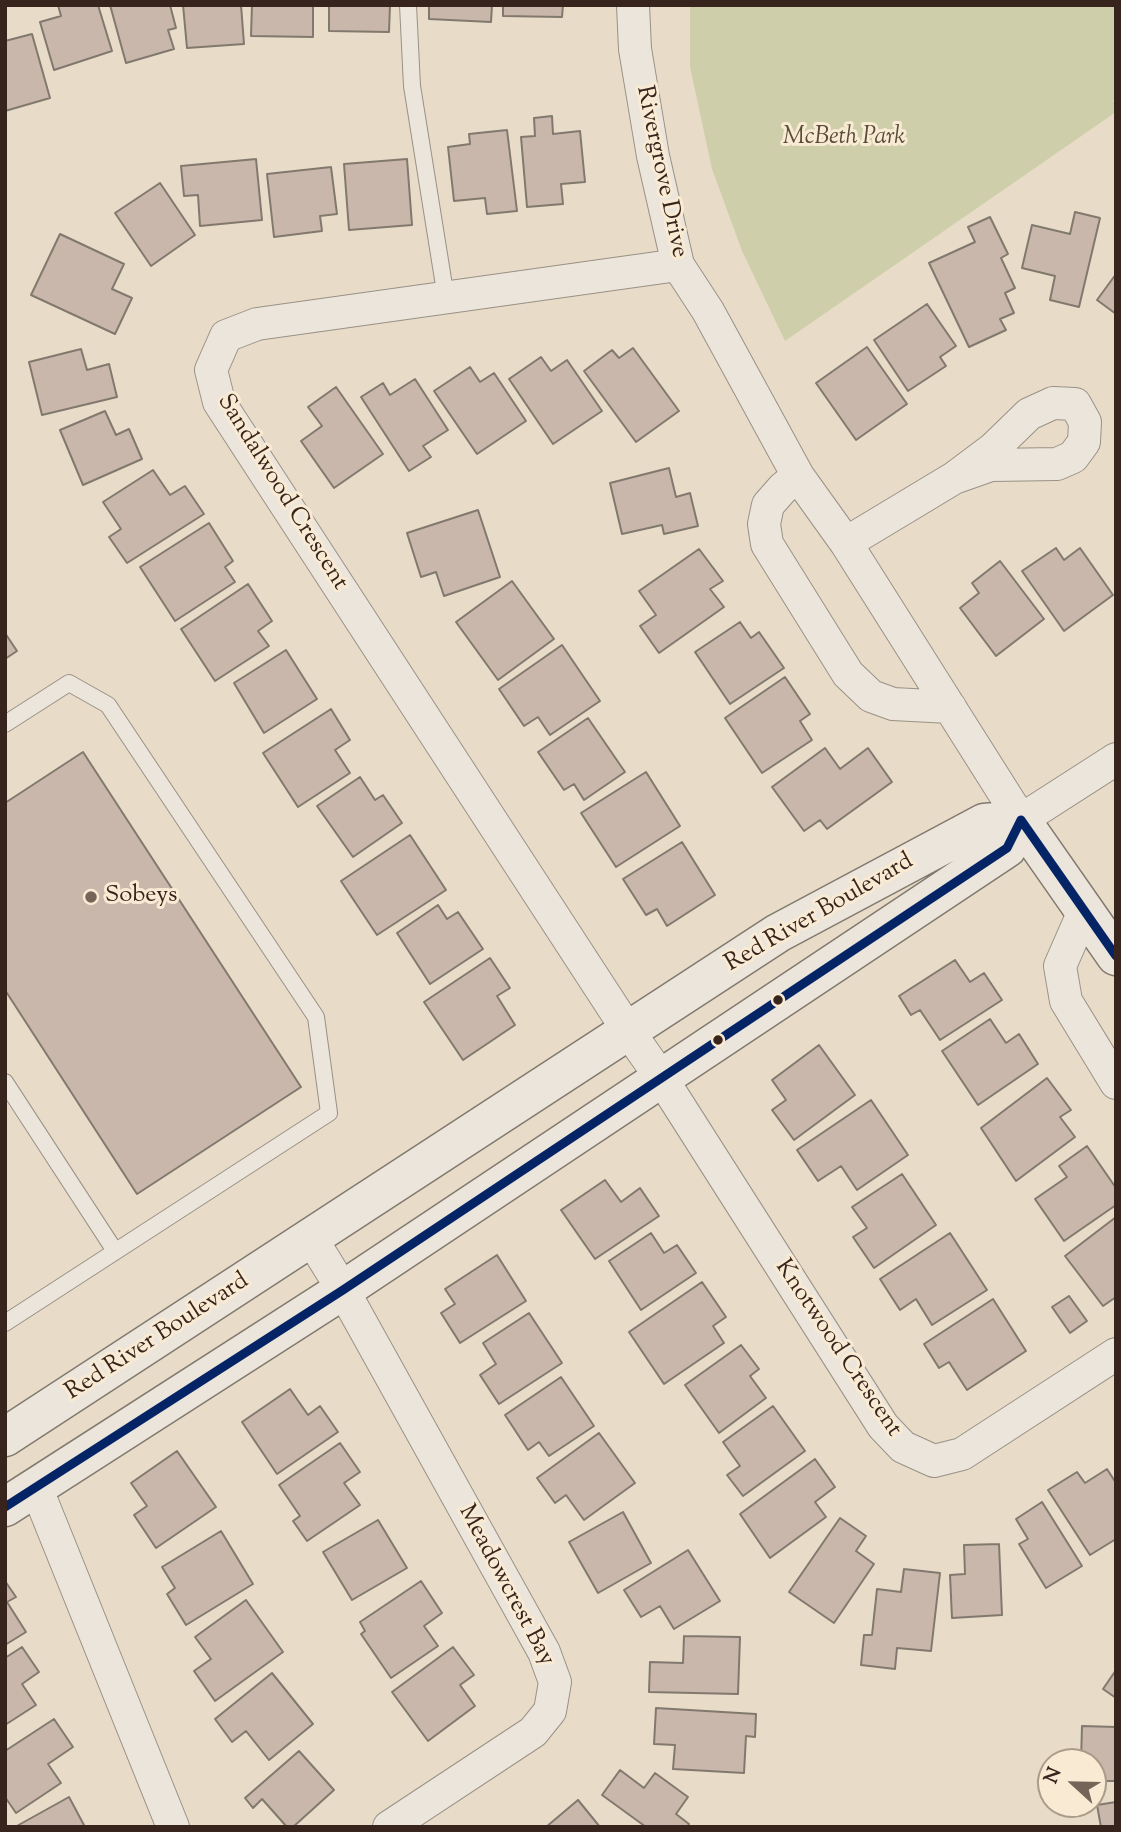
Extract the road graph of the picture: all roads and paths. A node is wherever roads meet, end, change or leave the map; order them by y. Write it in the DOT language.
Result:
graph roads {
  1 [pos="408,5"];
  2 [pos="633,5"];
  3 [pos="678,265"];
  4 [pos="446,298"];
  5 [pos="798,476"];
  6 [pos="954,478"];
  7 [pos="846,543"];
  8 [pos="950,706"];
  9 [pos="5,724"];
  10 [pos="1116,759"];
  11 [pos="1021,820"];
  12 [pos="1085,909"];
  13 [pos="1116,956"];
  14 [pos="627,1029"];
  15 [pos="662,1079"];
  16 [pos="5,1082"];
  17 [pos="1116,1083"];
  18 [pos="311,1238"];
  19 [pos="115,1251"];
  20 [pos="343,1290"];
  21 [pos="5,1323"];
  22 [pos="1116,1354"];
  23 [pos="5,1437"];
  24 [pos="21,1497"];
  25 [pos="173,1827"];
  26 [pos="389,1827"];
  1 -- 4 [label="lane"];
  2 -- 3 [label="street, Rivergrove Drive"];
  3 -- 4 [label="street, Sandalwood Crescent"];
  3 -- 5 [label="street, Rivergrove Drive"];
  4 -- 14 [label="street, Sandalwood Crescent"];
  5 -- 7 [label="street, Rivergrove Drive"];
  5 -- 8 [label="street"];
  6 -- 7 [label="street"];
  7 -- 8 [label="street, Rivergrove Drive"];
  8 -- 11 [label="street, Rivergrove Drive"];
  9 -- 19 [label="lane"];
  10 -- 11 [label="street, Red River Boulevard"];
  11 -- 12 [label="street, Rivergrove Drive"];
  11 -- 14 [label="street, Red River Boulevard"];
  11 -- 15 [label="street, Red River Boulevard"];
  12 -- 13 [label="street, Rivergrove Drive"];
  12 -- 17 [label="street"];
  14 -- 15 [label="street"];
  14 -- 18 [label="street, Red River Boulevard"];
  15 -- 20 [label="street, Red River Boulevard"];
  15 -- 22 [label="street, Knotwood Crescent"];
  16 -- 19 [label="lane"];
  18 -- 20 [label="street"];
  18 -- 23 [label="street, Red River Boulevard"];
  19 -- 21 [label="lane"];
  20 -- 24 [label="street, Red River Boulevard"];
  20 -- 26 [label="street, Meadowcrest Bay"];
  24 -- 25 [label="street"];
}
